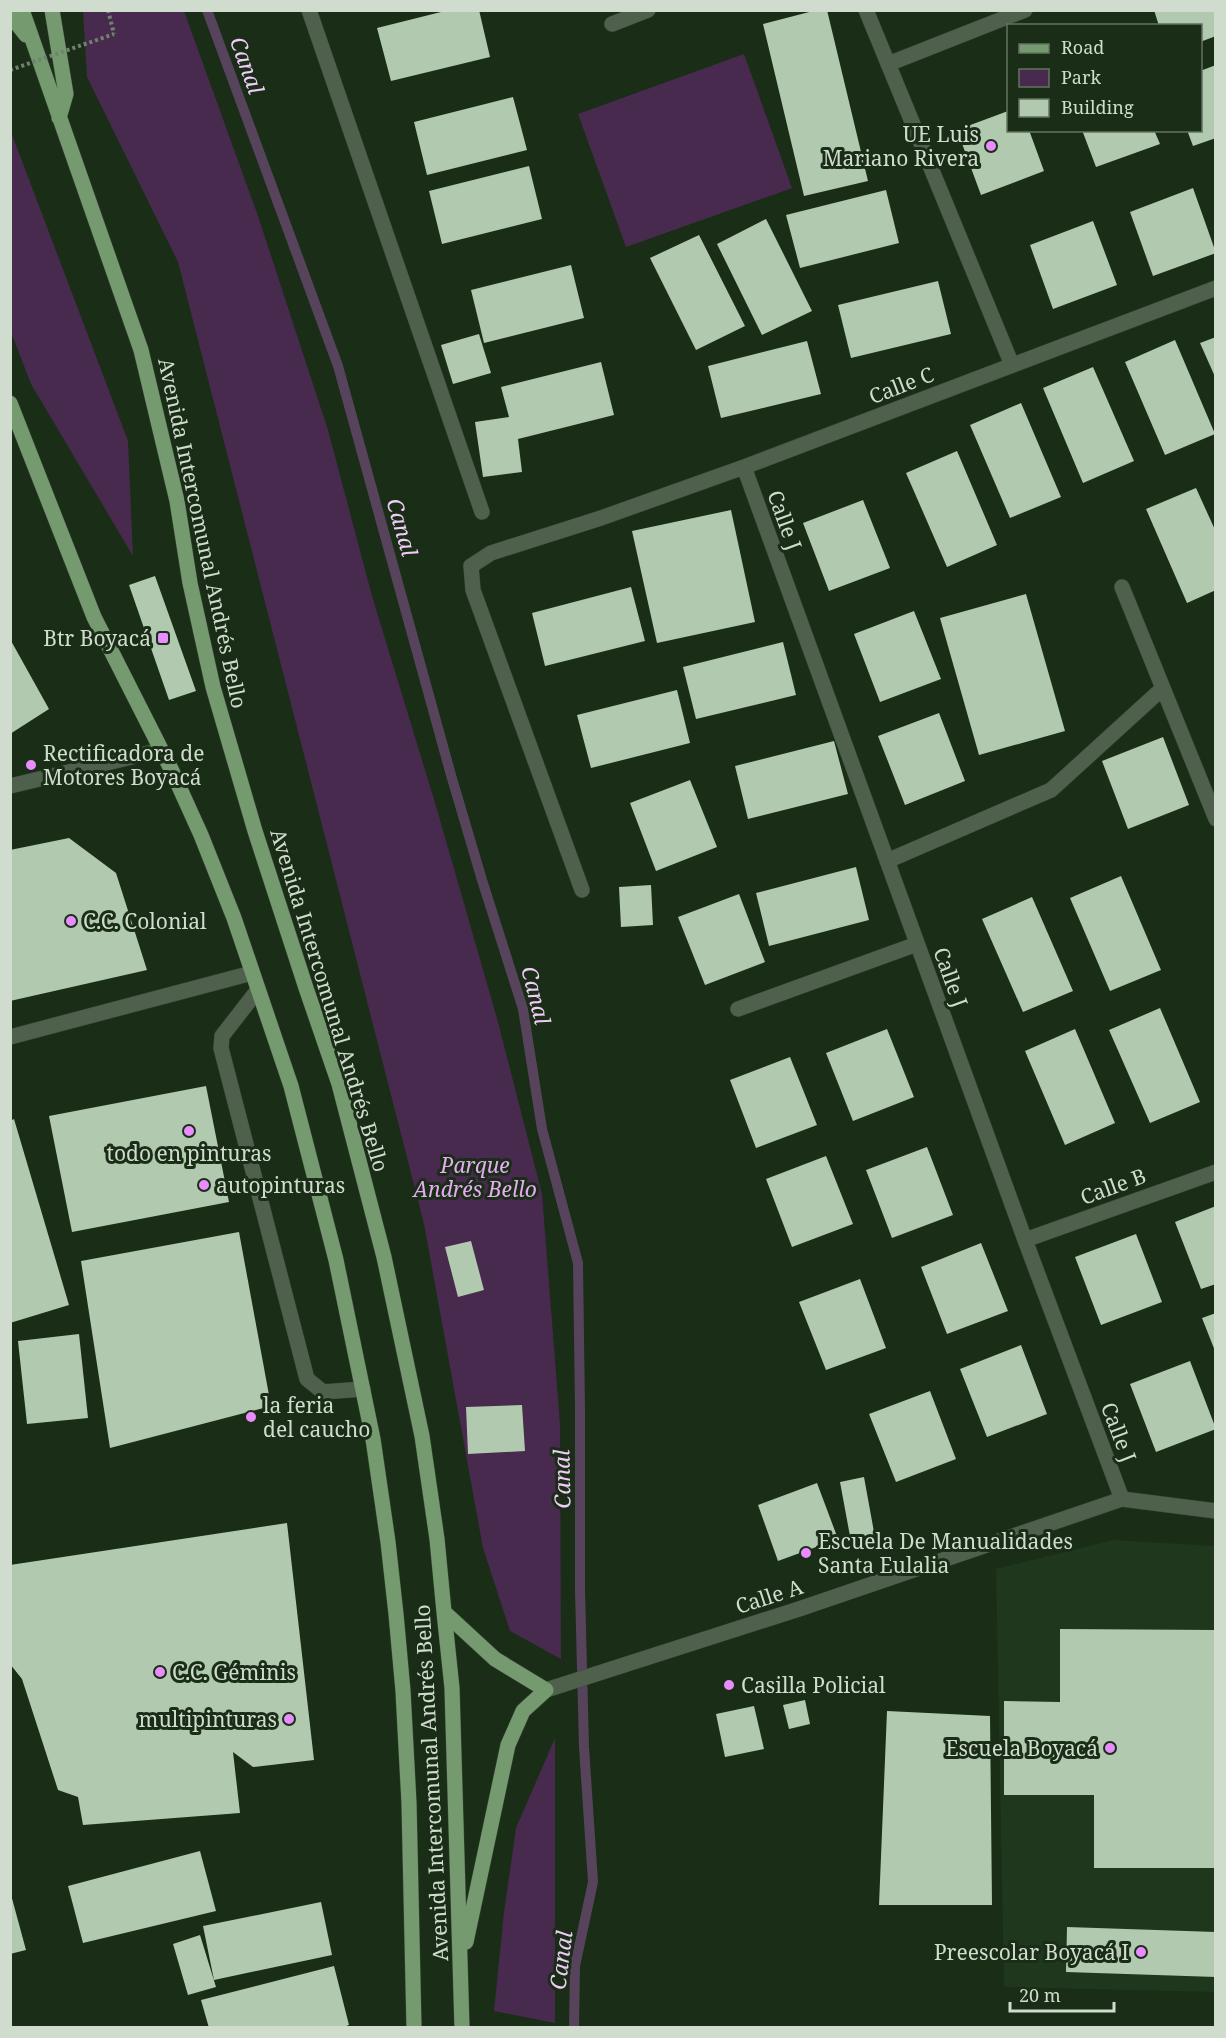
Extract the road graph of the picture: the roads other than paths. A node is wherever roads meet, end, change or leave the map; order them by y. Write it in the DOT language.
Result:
graph roads {
  1 [pos="22,10"];
  2 [pos="52,10"];
  3 [pos="309,10"];
  4 [pos="648,10"];
  5 [pos="866,10"];
  6 [pos="1025,10"];
  7 [pos="10,15"];
  8 [pos="612,24"];
  9 [pos="34,45"];
  10 [pos="888,64"];
  11 [pos="59,118"];
  12 [pos="1215,288"];
  13 [pos="1012,364"];
  14 [pos="10,403"];
  15 [pos="744,467"];
  16 [pos="482,512"];
  17 [pos="1122,587"];
  18 [pos="1164,688"];
  19 [pos="161,750"];
  20 [pos="10,786"];
  21 [pos="1215,819"];
  22 [pos="887,861"];
  23 [pos="582,890"];
  24 [pos="917,944"];
  25 [pos="252,973"];
  26 [pos="257,991"];
  27 [pos="738,1009"];
  28 [pos="10,1037"];
  29 [pos="1215,1172"];
  30 [pos="1024,1240"];
  31 [pos="363,1389"];
  32 [pos="1122,1499"];
  33 [pos="1215,1511"];
  34 [pos="444,1611"];
  35 [pos="547,1690"];
  36 [pos="461,1966"];
  37 [pos="414,2028"];
  38 [pos="462,2028"];
  1 -- 9 [label="main road, Avenida Intercomunal Andrés Bello"];
  2 -- 11 [label="main road"];
  3 -- 16 [label="street"];
  4 -- 8 [label="street"];
  5 -- 10 [label="street"];
  6 -- 10 [label="street"];
  7 -- 9 [label="main road"];
  9 -- 11 [label="main road, Avenida Intercomunal Andrés Bello"];
  10 -- 13 [label="street"];
  11 -- 34 [label="main road, Avenida Intercomunal Andrés Bello"];
  12 -- 13 [label="street, Calle C"];
  13 -- 15 [label="street, Calle C"];
  14 -- 19 [label="main road, Avenida Intercomunal Andrés Bello"];
  15 -- 22 [label="street, Calle J"];
  15 -- 23 [label="street, Calle C"];
  17 -- 18 [label="street"];
  18 -- 21 [label="street"];
  18 -- 22 [label="street"];
  19 -- 20 [label="street"];
  19 -- 25 [label="main road, Avenida Intercomunal Andrés Bello"];
  22 -- 24 [label="street, Calle J"];
  24 -- 27 [label="street"];
  24 -- 30 [label="street, Calle J"];
  25 -- 26 [label="main road, Avenida Intercomunal Andrés Bello"];
  25 -- 28 [label="street"];
  26 -- 31 [label="main road, Avenida Intercomunal Andrés Bello"];
  26 -- 31 [label="street"];
  29 -- 30 [label="street, Calle B"];
  30 -- 32 [label="street, Calle J"];
  31 -- 37 [label="main road, Avenida Intercomunal Andrés Bello"];
  32 -- 33 [label="street, Calle A"];
  32 -- 35 [label="street, Calle A"];
  34 -- 35 [label="main road"];
  34 -- 36 [label="main road, Avenida Intercomunal Andrés Bello"];
  35 -- 36 [label="main road"];
  36 -- 38 [label="main road, Avenida Intercomunal Andrés Bello"];
}
